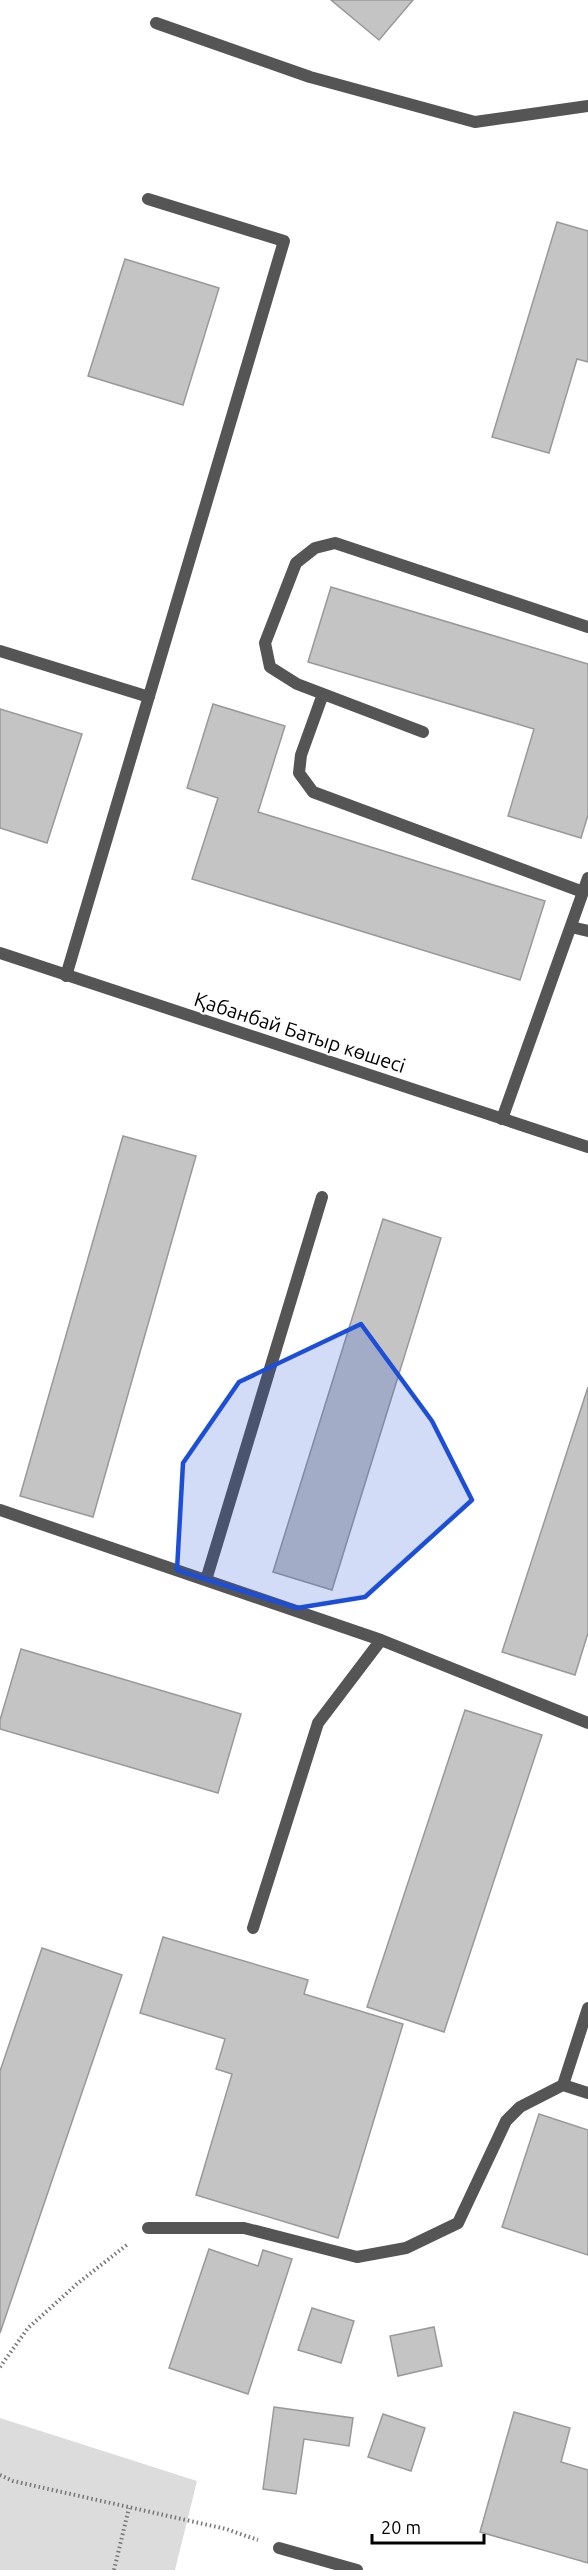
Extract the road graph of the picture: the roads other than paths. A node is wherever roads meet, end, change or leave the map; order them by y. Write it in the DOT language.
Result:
graph roads {
  1 [pos="156,23"];
  2 [pos="588,106"];
  3 [pos="148,199"];
  4 [pos="588,627"];
  5 [pos="0,651"];
  6 [pos="323,694"];
  7 [pos="149,697"];
  8 [pos="423,732"];
  9 [pos="588,878"];
  10 [pos="583,892"];
  11 [pos="571,927"];
  12 [pos="588,931"];
  13 [pos="0,953"];
  14 [pos="66,975"];
  15 [pos="502,1119"];
  16 [pos="588,1147"];
  17 [pos="322,1197"];
  18 [pos="0,1510"];
  19 [pos="206,1580"];
  20 [pos="381,1640"];
  21 [pos="588,1723"];
  22 [pos="253,1928"];
  23 [pos="588,2008"];
  24 [pos="563,2085"];
  25 [pos="588,2093"];
  26 [pos="148,2228"];
  27 [pos="279,2548"];
  28 [pos="357,2570"];
  1 -- 2 [label="street"];
  3 -- 7 [label="street"];
  4 -- 6 [label="street"];
  5 -- 7 [label="street"];
  6 -- 8 [label="street"];
  6 -- 10 [label="street"];
  7 -- 14 [label="street"];
  9 -- 10 [label="street"];
  10 -- 11 [label="street"];
  11 -- 12 [label="street"];
  11 -- 15 [label="street"];
  13 -- 14 [label="street, Қабанбай Батыр көшесі"];
  14 -- 15 [label="street, Қабанбай Батыр көшесі"];
  15 -- 16 [label="street, Қабанбай Батыр көшесі"];
  17 -- 19 [label="street"];
  18 -- 19 [label="street"];
  19 -- 20 [label="street"];
  20 -- 21 [label="street"];
  20 -- 22 [label="street"];
  23 -- 24 [label="street"];
  24 -- 25 [label="street"];
  24 -- 26 [label="street"];
  27 -- 28 [label="street"];
}
